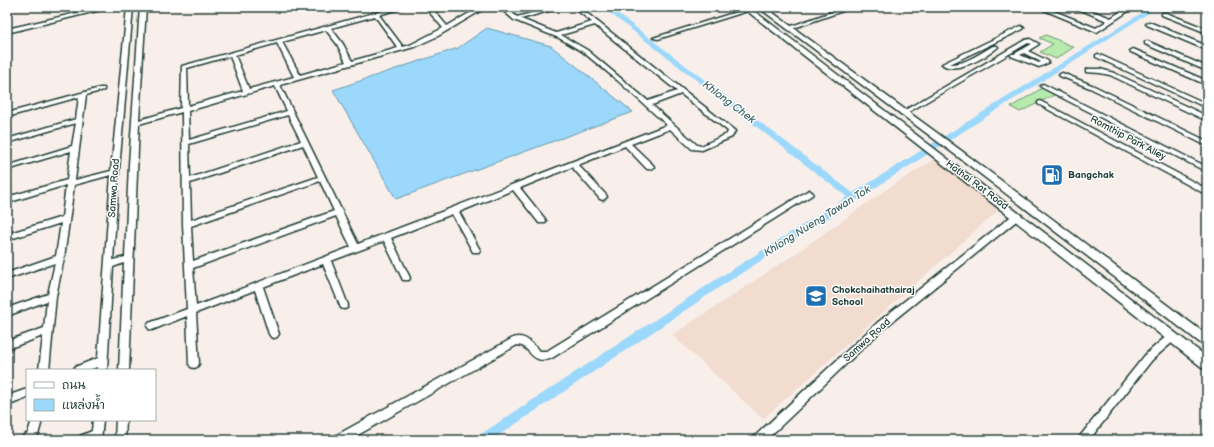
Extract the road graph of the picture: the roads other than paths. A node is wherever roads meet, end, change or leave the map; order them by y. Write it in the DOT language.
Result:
graph roads {
  1 [pos="100,7"];
  2 [pos="110,7"];
  3 [pos="130,7"];
  4 [pos="143,7"];
  5 [pos="402,7"];
  6 [pos="428,7"];
  7 [pos="483,7"];
  8 [pos="502,7"];
  9 [pos="559,7"];
  10 [pos="576,7"];
  11 [pos="761,7"];
  12 [pos="851,7"];
  13 [pos="1077,7"];
  14 [pos="1119,7"];
  15 [pos="746,8"];
  16 [pos="1050,8"];
  17 [pos="376,14"];
  18 [pos="1039,14"];
  19 [pos="1164,14"];
  20 [pos="516,19"];
  21 [pos="44,20"];
  22 [pos="1111,20"];
  23 [pos="142,22"];
  24 [pos="596,22"];
  25 [pos="129,24"];
  26 [pos="1149,24"];
  27 [pos="328,28"];
  28 [pos="446,28"];
  29 [pos="789,28"];
  30 [pos="1021,28"];
  31 [pos="7,31"];
  32 [pos="1207,31"];
  33 [pos="554,35"];
  34 [pos="656,38"];
  35 [pos="279,41"];
  36 [pos="987,43"];
  37 [pos="1147,43"];
  38 [pos="995,47"];
  39 [pos="1207,48"];
  40 [pos="402,49"];
  41 [pos="1024,51"];
  42 [pos="1133,51"];
  43 [pos="1007,53"];
  44 [pos="232,54"];
  45 [pos="1016,55"];
  46 [pos="1098,56"];
  47 [pos="350,64"];
  48 [pos="1207,69"];
  49 [pos="1088,71"];
  50 [pos="1062,75"];
  51 [pos="298,78"];
  52 [pos="1207,83"];
  53 [pos="277,84"];
  54 [pos="1043,86"];
  55 [pos="102,89"];
  56 [pos="682,91"];
  57 [pos="247,92"];
  58 [pos="83,94"];
  59 [pos="1040,103"];
  60 [pos="647,104"];
  61 [pos="1207,106"];
  62 [pos="184,110"];
  63 [pos="290,112"];
  64 [pos="903,113"];
  65 [pos="7,115"];
  66 [pos="1207,119"];
  67 [pos="79,120"];
  68 [pos="136,123"];
  69 [pos="671,126"];
  70 [pos="7,141"];
  71 [pos="305,142"];
  72 [pos="185,143"];
  73 [pos="626,143"];
  74 [pos="1207,144"];
  75 [pos="76,148"];
  76 [pos="573,164"];
  77 [pos="650,167"];
  78 [pos="7,168"];
  79 [pos="115,169"];
  80 [pos="1207,170"];
  81 [pos="322,178"];
  82 [pos="71,181"];
  83 [pos="186,182"];
  84 [pos="515,186"];
  85 [pos="1207,192"];
  86 [pos="810,193"];
  87 [pos="603,197"];
  88 [pos="7,200"];
  89 [pos="454,210"];
  90 [pos="338,212"];
  91 [pos="1017,216"];
  92 [pos="66,219"];
  93 [pos="542,221"];
  94 [pos="187,224"];
  95 [pos="386,237"];
  96 [pos="7,238"];
  97 [pos="356,248"];
  98 [pos="476,250"];
  99 [pos="60,258"];
  100 [pos="130,258"];
  101 [pos="326,260"];
  102 [pos="109,265"];
  103 [pos="189,266"];
  104 [pos="7,276"];
  105 [pos="406,278"];
  106 [pos="258,286"];
  107 [pos="52,296"];
  108 [pos="344,305"];
  109 [pos="192,311"];
  110 [pos="7,312"];
  111 [pos="152,326"];
  112 [pos="48,330"];
  113 [pos="274,334"];
  114 [pos="1172,337"];
  115 [pos="1207,342"];
  116 [pos="7,345"];
  117 [pos="194,364"];
  118 [pos="1207,364"];
  119 [pos="101,368"];
  120 [pos="44,369"];
  121 [pos="90,369"];
  122 [pos="124,369"];
  123 [pos="26,393"];
  124 [pos="7,401"];
  125 [pos="37,421"];
  126 [pos="98,421"];
  127 [pos="121,421"];
  128 [pos="96,437"];
  129 [pos="27,440"];
  130 [pos="84,440"];
  131 [pos="120,440"];
  132 [pos="339,440"];
  133 [pos="759,440"];
  134 [pos="1082,440"];
  1 -- 21 [label="street"];
  2 -- 31 [label="street"];
  3 -- 25 [label="street, Samwa Road"];
  4 -- 23 [label="street, Samwa Road"];
  5 -- 17 [label="street"];
  6 -- 28 [label="street"];
  7 -- 28 [label="street"];
  8 -- 20 [label="street"];
  9 -- 20 [label="street"];
  10 -- 24 [label="street"];
  11 -- 29 [label="main road, Hathai Rat Road"];
  12 -- 29 [label="street"];
  13 -- 22 [label="street"];
  14 -- 22 [label="street"];
  15 -- 34 [label="street"];
  15 -- 91 [label="main road, Hathai Rat Road"];
  16 -- 18 [label="street"];
  16 -- 22 [label="street"];
  17 -- 27 [label="street"];
  17 -- 40 [label="street"];
  19 -- 32 [label="street"];
  20 -- 33 [label="street"];
  23 -- 25 [label="street"];
  23 -- 68 [label="street, Samwa Road"];
  24 -- 33 [label="street"];
  24 -- 56 [label="street"];
  25 -- 79 [label="street, Samwa Road"];
  26 -- 39 [label="street"];
  27 -- 35 [label="street"];
  27 -- 47 [label="street"];
  28 -- 40 [label="street"];
  29 -- 64 [label="main road, Hathai Rat Road"];
  30 -- 36 [label="street"];
  33 -- 60 [label="street"];
  35 -- 44 [label="street"];
  35 -- 51 [label="street"];
  36 -- 38 [label="street"];
  36 -- 38 [label="street"];
  37 -- 48 [label="street"];
  38 -- 43 [label="street"];
  40 -- 47 [label="street"];
  41 -- 43 [label="street"];
  41 -- 45 [label="street"];
  41 -- 45 [label="street"];
  42 -- 52 [label="street"];
  43 -- 45 [label="street"];
  43 -- 64 [label="street"];
  44 -- 57 [label="street"];
  44 -- 62 [label="street"];
  46 -- 61 [label="street"];
  47 -- 51 [label="street"];
  49 -- 66 [label="street"];
  50 -- 74 [label="street"];
  51 -- 53 [label="street"];
  53 -- 57 [label="street"];
  53 -- 63 [label="street"];
  54 -- 80 [label="street"];
  55 -- 58 [label="street"];
  56 -- 60 [label="street"];
  56 -- 69 [label="street"];
  57 -- 62 [label="street"];
  58 -- 65 [label="street"];
  58 -- 67 [label="street"];
  59 -- 85 [label="street, Romthip Park Alley"];
  60 -- 69 [label="street"];
  62 -- 68 [label="street"];
  62 -- 72 [label="street"];
  63 -- 71 [label="street"];
  63 -- 72 [label="street"];
  64 -- 115 [label="main road, Hathai Rat Road"];
  67 -- 70 [label="street"];
  67 -- 75 [label="street"];
  68 -- 100 [label="street, Samwa Road"];
  69 -- 73 [label="street"];
  71 -- 81 [label="street"];
  71 -- 83 [label="street"];
  72 -- 83 [label="street"];
  73 -- 76 [label="street"];
  73 -- 77 [label="street"];
  75 -- 78 [label="street"];
  75 -- 82 [label="street"];
  76 -- 84 [label="street"];
  76 -- 87 [label="street"];
  79 -- 82 [label="street"];
  79 -- 102 [label="street, Samwa Road"];
  81 -- 90 [label="street"];
  81 -- 94 [label="street"];
  82 -- 88 [label="street"];
  82 -- 92 [label="street"];
  83 -- 94 [label="street"];
  84 -- 89 [label="street"];
  84 -- 93 [label="street"];
  86 -- 132 [label="street"];
  89 -- 95 [label="street"];
  89 -- 98 [label="street"];
  90 -- 97 [label="street"];
  90 -- 103 [label="street"];
  91 -- 114 [label="main road, Hathai Rat Road"];
  91 -- 133 [label="street, Samwa Road"];
  92 -- 96 [label="street"];
  92 -- 99 [label="street"];
  94 -- 103 [label="street"];
  95 -- 97 [label="street"];
  95 -- 105 [label="street"];
  97 -- 101 [label="street"];
  99 -- 104 [label="street"];
  99 -- 107 [label="street"];
  100 -- 102 [label="street"];
  100 -- 122 [label="street, Samwa Road"];
  101 -- 106 [label="street"];
  101 -- 108 [label="street"];
  102 -- 119 [label="street, Samwa Road"];
  103 -- 109 [label="street"];
  106 -- 109 [label="street"];
  106 -- 113 [label="street"];
  107 -- 110 [label="street"];
  107 -- 112 [label="street"];
  109 -- 111 [label="street"];
  109 -- 117 [label="street"];
  112 -- 116 [label="street"];
  112 -- 120 [label="street"];
  114 -- 118 [label="main road, Hathai Rat Road"];
  114 -- 134 [label="street"];
  119 -- 121 [label="street"];
  123 -- 124 [label="street"];
  125 -- 129 [label="street"];
  126 -- 128 [label="street"];
  127 -- 131 [label="street"];
  128 -- 130 [label="street"];
}
